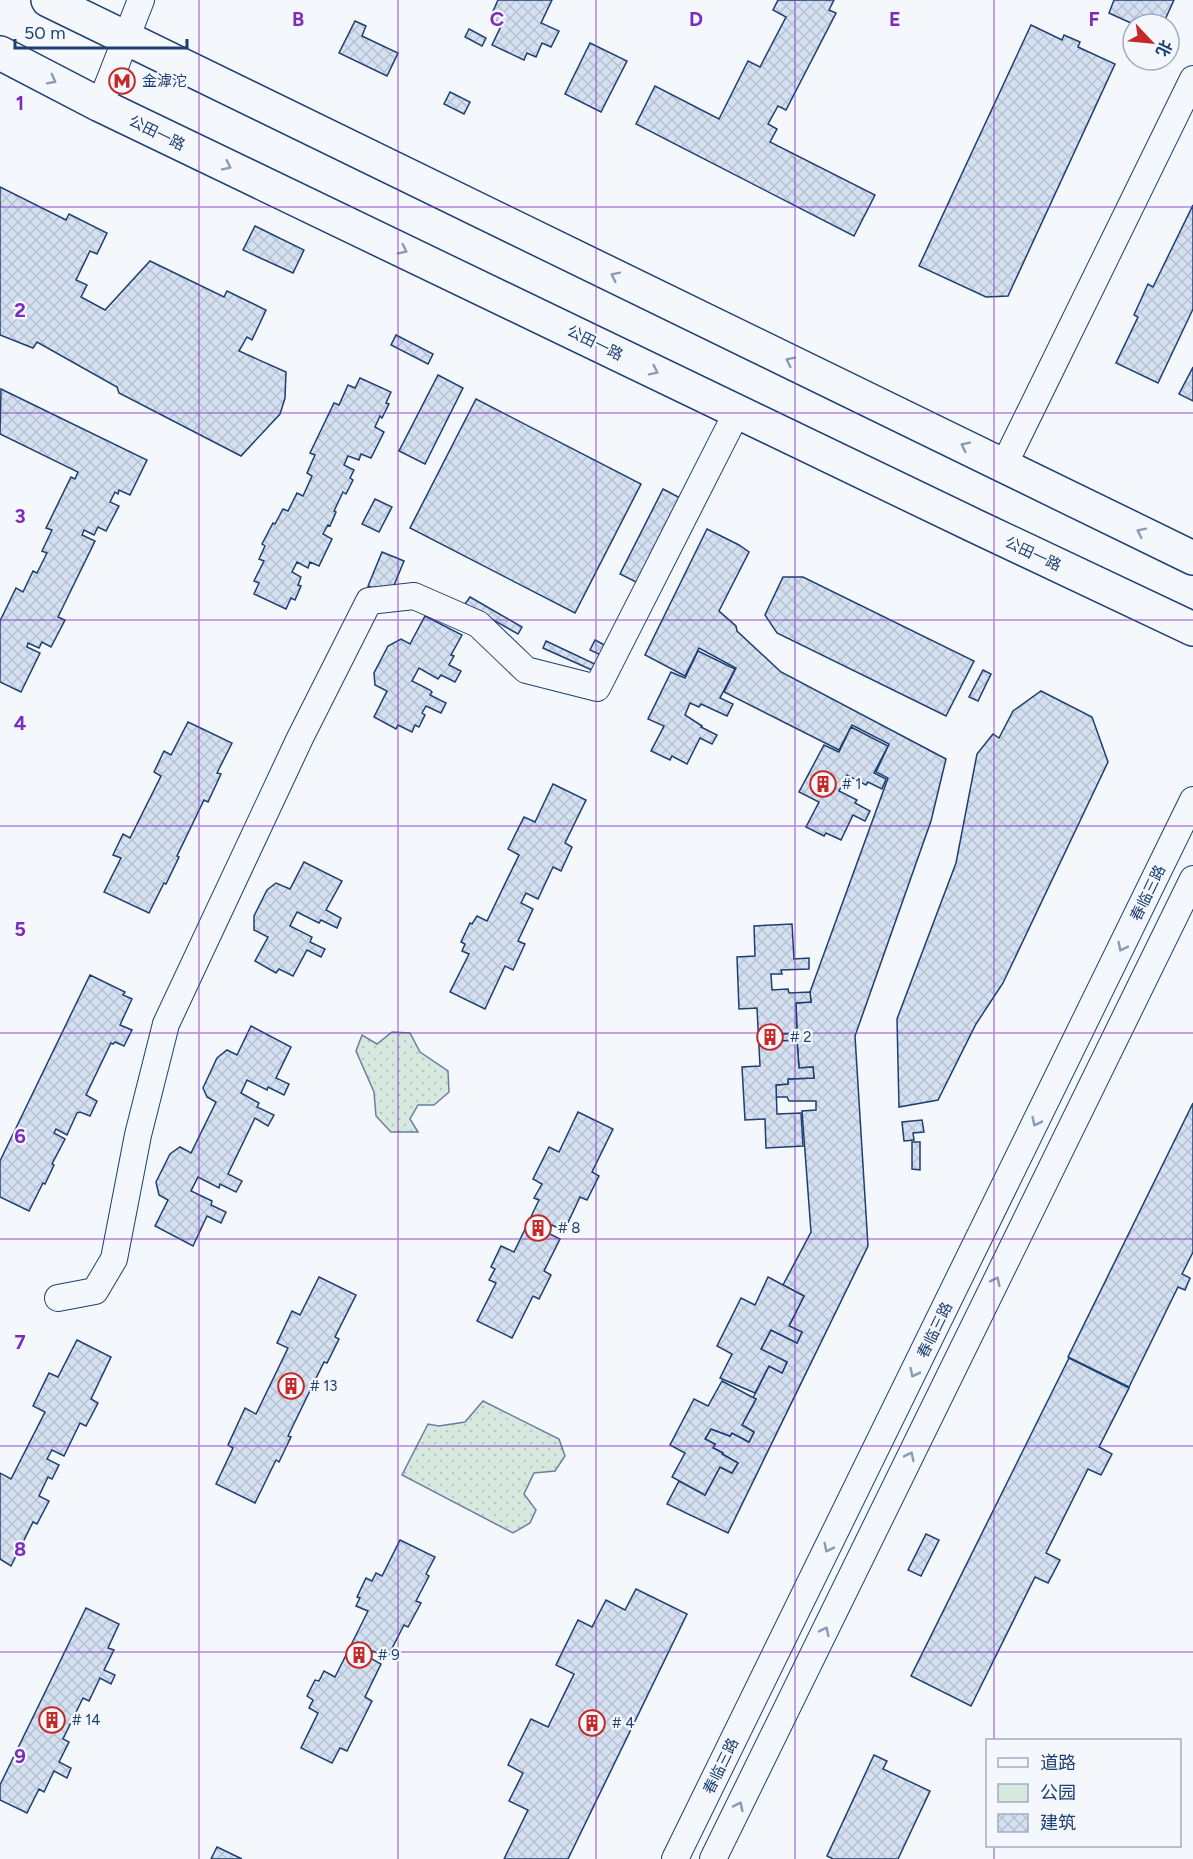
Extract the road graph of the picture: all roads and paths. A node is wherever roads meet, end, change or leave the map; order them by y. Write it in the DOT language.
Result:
graph roads {
  1 [pos="48,0"];
  2 [pos="141,0"];
  3 [pos="126,39"];
  4 [pos="0,53"];
  5 [pos="1193,79"];
  6 [pos="100,105"];
  7 [pos="738,412"];
  8 [pos="1004,465"];
  9 [pos="1193,558"];
  10 [pos="1193,629"];
  11 [pos="1193,800"];
  12 [pos="1193,879"];
  13 [pos="58,1298"];
  14 [pos="675,1859"];
  15 [pos="713,1859"];
  1 -- 3 [label="main road"];
  2 -- 3 [label="street"];
  3 -- 6 [label="street"];
  8 -- 3 [label="main road, one-way"];
  4 -- 6 [label="main road, 公田一路, one-way"];
  5 -- 8 [label="street"];
  6 -- 7 [label="main road, 公田一路, one-way"];
  7 -- 10 [label="main road, 公田一路"];
  7 -- 13 [label="street"];
  9 -- 8 [label="main road, one-way"];
  11 -- 14 [label="street, 春临三路, one-way"];
  15 -- 12 [label="street, one-way"];
}
